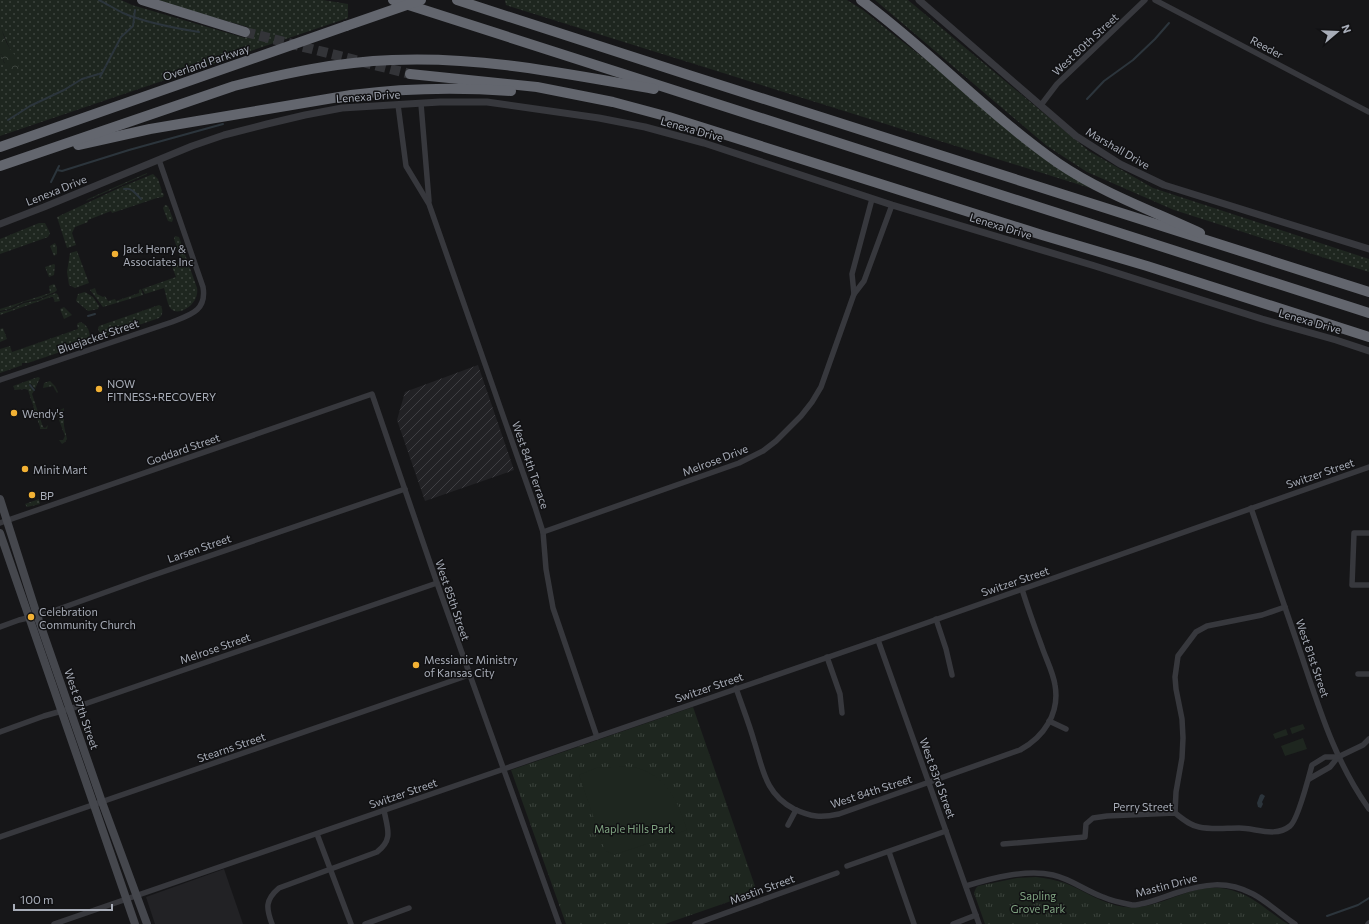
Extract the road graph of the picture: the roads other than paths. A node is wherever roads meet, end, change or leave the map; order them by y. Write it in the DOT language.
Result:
graph roads {
  1 [pos="142,0"];
  2 [pos="393,0"];
  3 [pos="421,0"];
  4 [pos="457,0"];
  5 [pos="861,0"];
  6 [pos="919,0"];
  7 [pos="1145,0"];
  8 [pos="1155,0"];
  9 [pos="245,32"];
  10 [pos="410,74"];
  11 [pos="691,96"];
  12 [pos="612,102"];
  13 [pos="421,104"];
  14 [pos="398,105"];
  15 [pos="1041,105"];
  16 [pos="1369,112"];
  17 [pos="0,147"];
  18 [pos="34,155"];
  19 [pos="159,160"];
  20 [pos="0,166"];
  21 [pos="872,199"];
  22 [pos="430,204"];
  23 [pos="892,205"];
  24 [pos="0,224"];
  25 [pos="1369,249"];
  26 [pos="1248,254"];
  27 [pos="1369,292"];
  28 [pos="854,294"];
  29 [pos="1369,313"];
  30 [pos="1369,337"];
  31 [pos="1369,351"];
  32 [pos="0,380"];
  33 [pos="372,394"];
  34 [pos="1369,467"];
  35 [pos="405,489"];
  36 [pos="0,499"];
  37 [pos="1251,508"];
  38 [pos="3,521"];
  39 [pos="543,532"];
  40 [pos="0,533"];
  41 [pos="1369,533"];
  42 [pos="437,583"];
  43 [pos="1369,585"];
  44 [pos="1022,589"];
  45 [pos="1285,607"];
  46 [pos="33,616"];
  47 [pos="936,619"];
  48 [pos="0,627"];
  49 [pos="878,640"];
  50 [pos="827,657"];
  51 [pos="952,674"];
  52 [pos="1358,674"];
  53 [pos="1369,674"];
  54 [pos="469,675"];
  55 [pos="736,688"];
  56 [pos="66,710"];
  57 [pos="842,713"];
  58 [pos="1049,721"];
  59 [pos="1066,729"];
  60 [pos="0,732"];
  61 [pos="597,737"];
  62 [pos="1369,739"];
  63 [pos="1338,757"];
  64 [pos="503,768"];
  65 [pos="1309,779"];
  66 [pos="929,782"];
  67 [pos="98,803"];
  68 [pos="1369,809"];
  69 [pos="384,810"];
  70 [pos="796,810"];
  71 [pos="1175,813"];
  72 [pos="788,825"];
  73 [pos="946,831"];
  74 [pos="317,834"];
  75 [pos="0,837"];
  76 [pos="1003,844"];
  77 [pos="889,852"];
  78 [pos="847,866"];
  79 [pos="330,869"];
  80 [pos="837,874"];
  81 [pos="966,886"];
  82 [pos="137,896"];
  83 [pos="126,899"];
  84 [pos="409,908"];
  85 [pos="976,915"];
  86 [pos="54,924"];
  87 [pos="135,924"];
  88 [pos="147,924"];
  89 [pos="272,924"];
  90 [pos="351,924"];
  91 [pos="365,924"];
  92 [pos="559,924"];
  93 [pos="694,924"];
  94 [pos="914,924"];
  95 [pos="952,924"];
  96 [pos="979,924"];
  97 [pos="1295,924"];
  1 -- 9 [label="highway"];
  2 -- 11 [label="highway"];
  3 -- 17 [label="highway, Overland Parkway, bridge"];
  4 -- 26 [label="highway"];
  5 -- 26 [label="highway"];
  6 -- 15 [label="street, Marshall Drive"];
  7 -- 15 [label="street, West 80th Street"];
  8 -- 16 [label="street, Reeder"];
  10 -- 12 [label="highway"];
  11 -- 18 [label="highway"];
  11 -- 29 [label="highway"];
  12 -- 18 [label="highway"];
  12 -- 30 [label="highway"];
  13 -- 14 [label="street, Lenexa Drive"];
  13 -- 21 [label="street, Lenexa Drive"];
  13 -- 22 [label="street, West 84th Terrace"];
  14 -- 19 [label="street, Lenexa Drive"];
  14 -- 22 [label="street, West 84th Terrace"];
  15 -- 25 [label="street, Marshall Drive"];
  18 -- 20 [label="highway"];
  19 -- 24 [label="street, Lenexa Drive"];
  19 -- 32 [label="street, Bluejacket Street"];
  21 -- 23 [label="street, Lenexa Drive"];
  21 -- 28 [label="street, Melrose Drive"];
  22 -- 39 [label="street, West 84th Terrace"];
  23 -- 28 [label="street, Melrose Drive"];
  23 -- 31 [label="street, Lenexa Drive"];
  26 -- 27 [label="highway"];
  28 -- 39 [label="street, Melrose Drive"];
  33 -- 35 [label="street, West 85th Street"];
  33 -- 38 [label="street, Goddard Street"];
  34 -- 37 [label="street, Switzer Street"];
  35 -- 42 [label="street, West 85th Street"];
  35 -- 46 [label="street, Larsen Street"];
  36 -- 38 [label="main road, West 87th Street"];
  37 -- 44 [label="street, Switzer Street"];
  37 -- 45 [label="street, West 81st Street"];
  38 -- 46 [label="main road, West 87th Street"];
  39 -- 61 [label="street, West 84th Terrace"];
  40 -- 46 [label="main road, West 87th Street"];
  41 -- 43 [label="street"];
  42 -- 54 [label="street, West 85th Street"];
  42 -- 56 [label="street, Melrose Street"];
  44 -- 47 [label="street, Switzer Street"];
  44 -- 58 [label="street"];
  45 -- 63 [label="street, West 81st Street"];
  45 -- 71 [label="street"];
  46 -- 48 [label="street, Larsen Street"];
  46 -- 56 [label="main road, West 87th Street"];
  47 -- 49 [label="street, Switzer Street"];
  47 -- 51 [label="street"];
  49 -- 50 [label="street, Switzer Street"];
  49 -- 66 [label="street, West 83rd Street"];
  50 -- 55 [label="street, Switzer Street"];
  50 -- 57 [label="street"];
  52 -- 53 [label="street"];
  54 -- 64 [label="street, West 85th Street"];
  54 -- 67 [label="street, Stearns Street"];
  55 -- 61 [label="street, Switzer Street"];
  55 -- 70 [label="street, West 84th Street"];
  56 -- 60 [label="street, Melrose Street"];
  56 -- 67 [label="main road, West 87th Street"];
  58 -- 59 [label="street"];
  58 -- 66 [label="street"];
  61 -- 64 [label="street, Switzer Street"];
  62 -- 63 [label="street, Perry Street"];
  63 -- 65 [label="street, Perry Street"];
  63 -- 65 [label="street, Perry Street"];
  63 -- 68 [label="street, West 81st Street"];
  64 -- 69 [label="street, Switzer Street"];
  64 -- 92 [label="street, West 85th Street"];
  65 -- 71 [label="street, Perry Street"];
  66 -- 70 [label="street, West 84th Street"];
  66 -- 73 [label="street, West 83rd Street"];
  67 -- 75 [label="street, Stearns Street"];
  67 -- 82 [label="main road, West 87th Street"];
  67 -- 83 [label="main road, West 87th Street"];
  69 -- 74 [label="street, Switzer Street"];
  69 -- 79 [label="street"];
  70 -- 72 [label="street"];
  71 -- 76 [label="street, Perry Street"];
  73 -- 77 [label="street"];
  73 -- 81 [label="street, West 83rd Street"];
  74 -- 79 [label="street"];
  74 -- 82 [label="street, Switzer Street"];
  77 -- 78 [label="street"];
  77 -- 94 [label="street"];
  79 -- 89 [label="street"];
  79 -- 90 [label="street"];
  80 -- 93 [label="street, Mastin Street"];
  81 -- 85 [label="street, West 83rd Street"];
  81 -- 97 [label="street, Mastin Drive"];
  82 -- 83 [label="street, Switzer Street"];
  82 -- 88 [label="main road, West 87th Street"];
  83 -- 86 [label="street, Switzer Street"];
  83 -- 87 [label="main road, West 87th Street"];
  84 -- 91 [label="street"];
  85 -- 95 [label="street"];
  85 -- 96 [label="street, West 83rd Street"];
}
